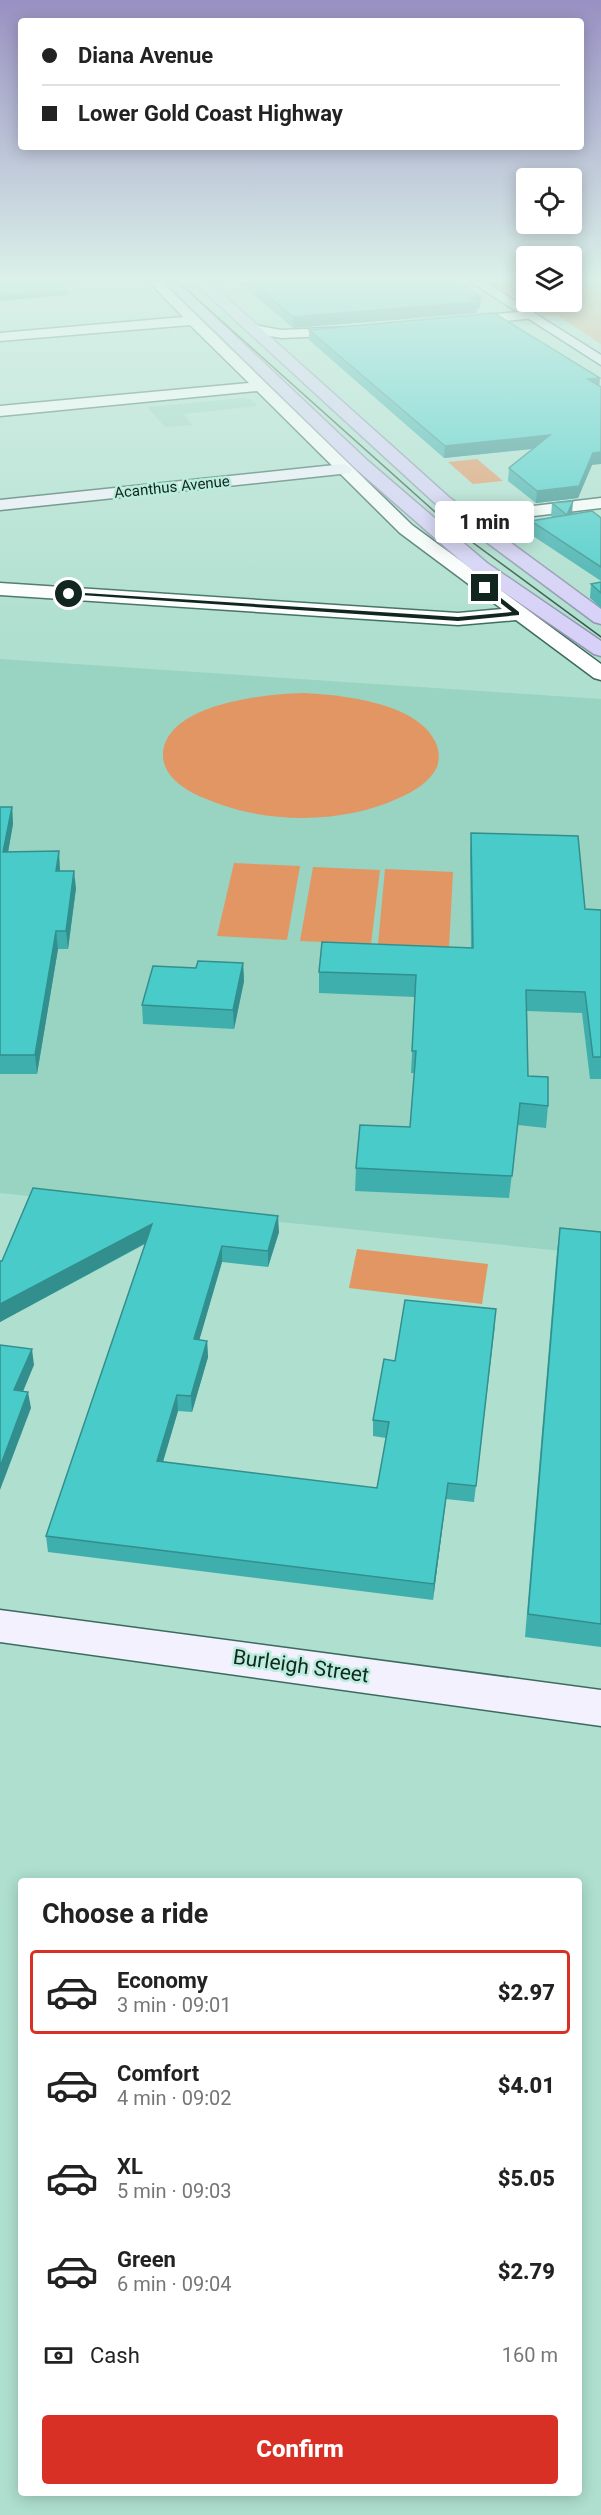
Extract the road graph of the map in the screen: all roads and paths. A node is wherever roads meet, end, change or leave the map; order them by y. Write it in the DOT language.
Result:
graph roads {
  1 [pos="121,399"];
  2 [pos="274,399"];
  3 [pos="293,399"];
  4 [pos="332,399"];
  5 [pos="0,411"];
  6 [pos="344,469"];
  7 [pos="601,503"];
  8 [pos="0,505"];
  9 [pos="503,515"];
  10 [pos="601,518"];
  11 [pos="466,519"];
  12 [pos="520,528"];
  13 [pos="483,532"];
  14 [pos="0,589"];
  15 [pos="517,614"];
  16 [pos="601,618"];
  17 [pos="601,650"];
  18 [pos="601,674"];
  19 [pos="0,1626"];
  20 [pos="601,1708"];
  1 -- 5 [label="street"];
  2 -- 6 [label="street"];
  3 -- 17 [label="highway"];
  4 -- 11 [label="highway"];
  6 -- 8 [label="street, Acanthus Avenue"];
  6 -- 15 [label="street"];
  7 -- 9 [label="street"];
  9 -- 11 [label="street"];
  9 -- 12 [label="street"];
  10 -- 12 [label="street"];
  11 -- 13 [label="highway"];
  12 -- 13 [label="street"];
  13 -- 16 [label="highway"];
  14 -- 15 [label="street"];
  15 -- 18 [label="street"];
  19 -- 20 [label="street, Burleigh Street"];
}
